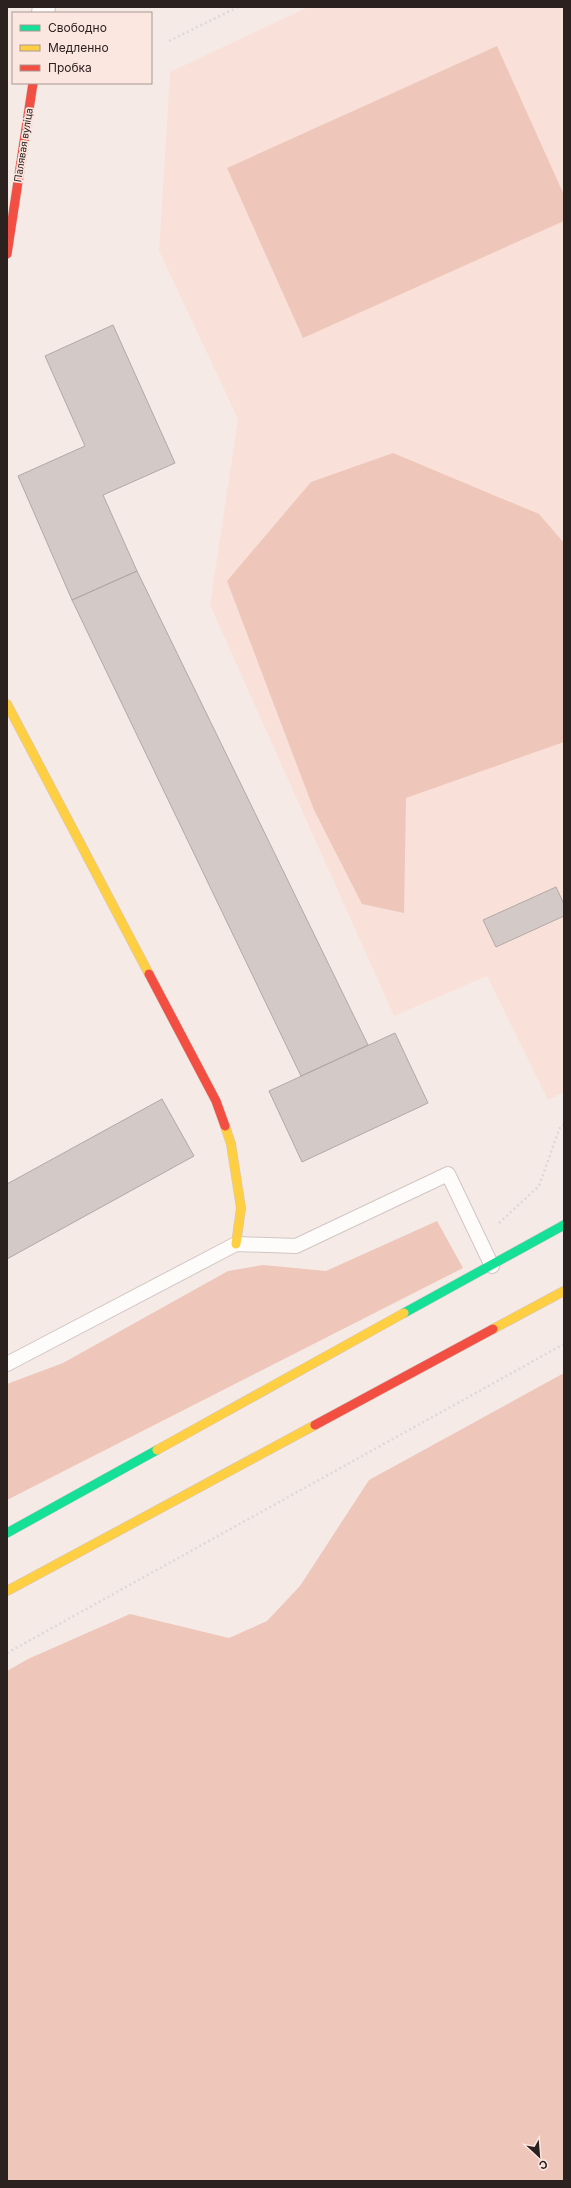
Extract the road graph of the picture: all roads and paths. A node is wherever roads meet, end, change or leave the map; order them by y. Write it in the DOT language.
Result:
graph roads {
  1 [pos="238,7"];
  2 [pos="169,41"];
  3 [pos="33,84"];
  4 [pos="7,254"];
  5 [pos="7,704"];
  6 [pos="564,1125"];
  7 [pos="564,1225"];
  8 [pos="477,1235"];
  9 [pos="236,1244"];
  10 [pos="492,1266"];
  11 [pos="564,1291"];
  12 [pos="564,1344"];
  13 [pos="7,1364"];
  14 [pos="7,1533"];
  15 [pos="7,1591"];
  16 [pos="7,1653"];
  1 -- 2 [label="path"];
  3 -- 4 [label="main road, Палявая вуліца"];
  5 -- 9 [label="main road"];
  6 -- 8 [label="path"];
  7 -- 10 [label="main road"];
  8 -- 9 [label="lane"];
  8 -- 10 [label="lane"];
  9 -- 13 [label="lane"];
  10 -- 14 [label="main road"];
  11 -- 15 [label="main road"];
  12 -- 16 [label="path"];
}
